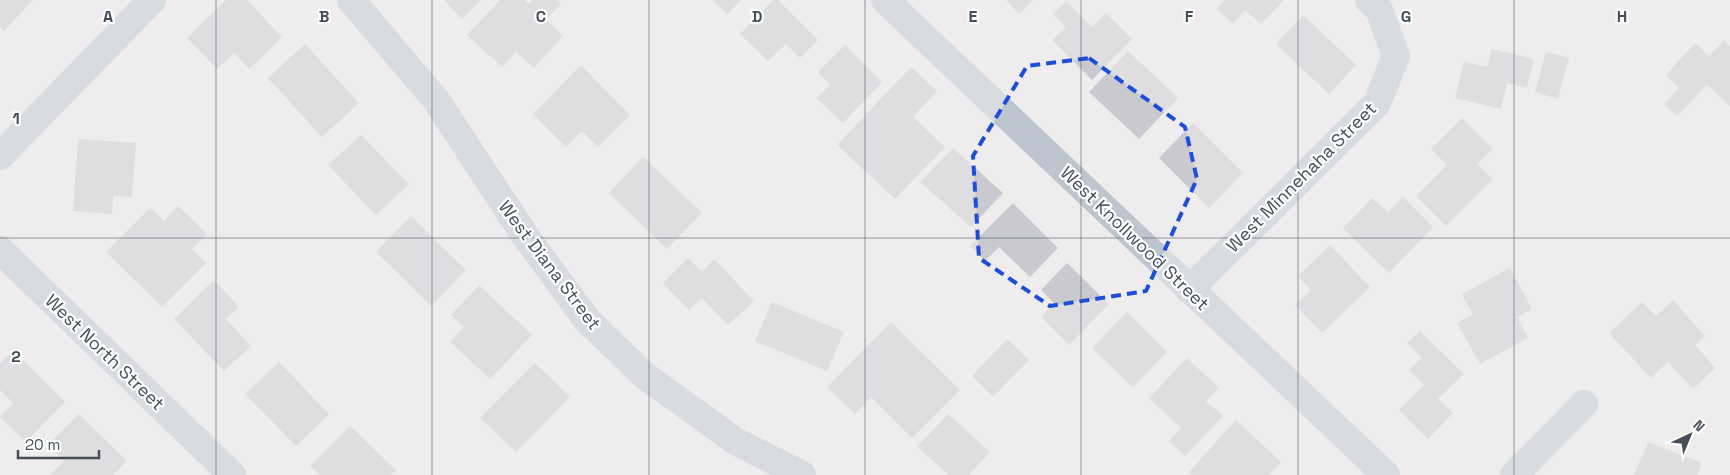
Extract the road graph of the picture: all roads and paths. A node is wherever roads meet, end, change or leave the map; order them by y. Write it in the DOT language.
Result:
graph roads {
  1 [pos="152,0"];
  2 [pos="351,0"];
  3 [pos="885,0"];
  4 [pos="1369,0"];
  5 [pos="0,156"];
  6 [pos="0,250"];
  7 [pos="1189,290"];
  8 [pos="1584,404"];
  9 [pos="232,475"];
  10 [pos="802,475"];
  11 [pos="1386,475"];
  12 [pos="1514,475"];
  1 -- 5 [label="street"];
  2 -- 10 [label="street, West Diana Street"];
  3 -- 7 [label="street, West Knollwood Street"];
  4 -- 7 [label="street, West Minnehaha Street"];
  6 -- 9 [label="street, West North Street"];
  7 -- 11 [label="street, West Knollwood Street"];
  8 -- 12 [label="street"];
}
